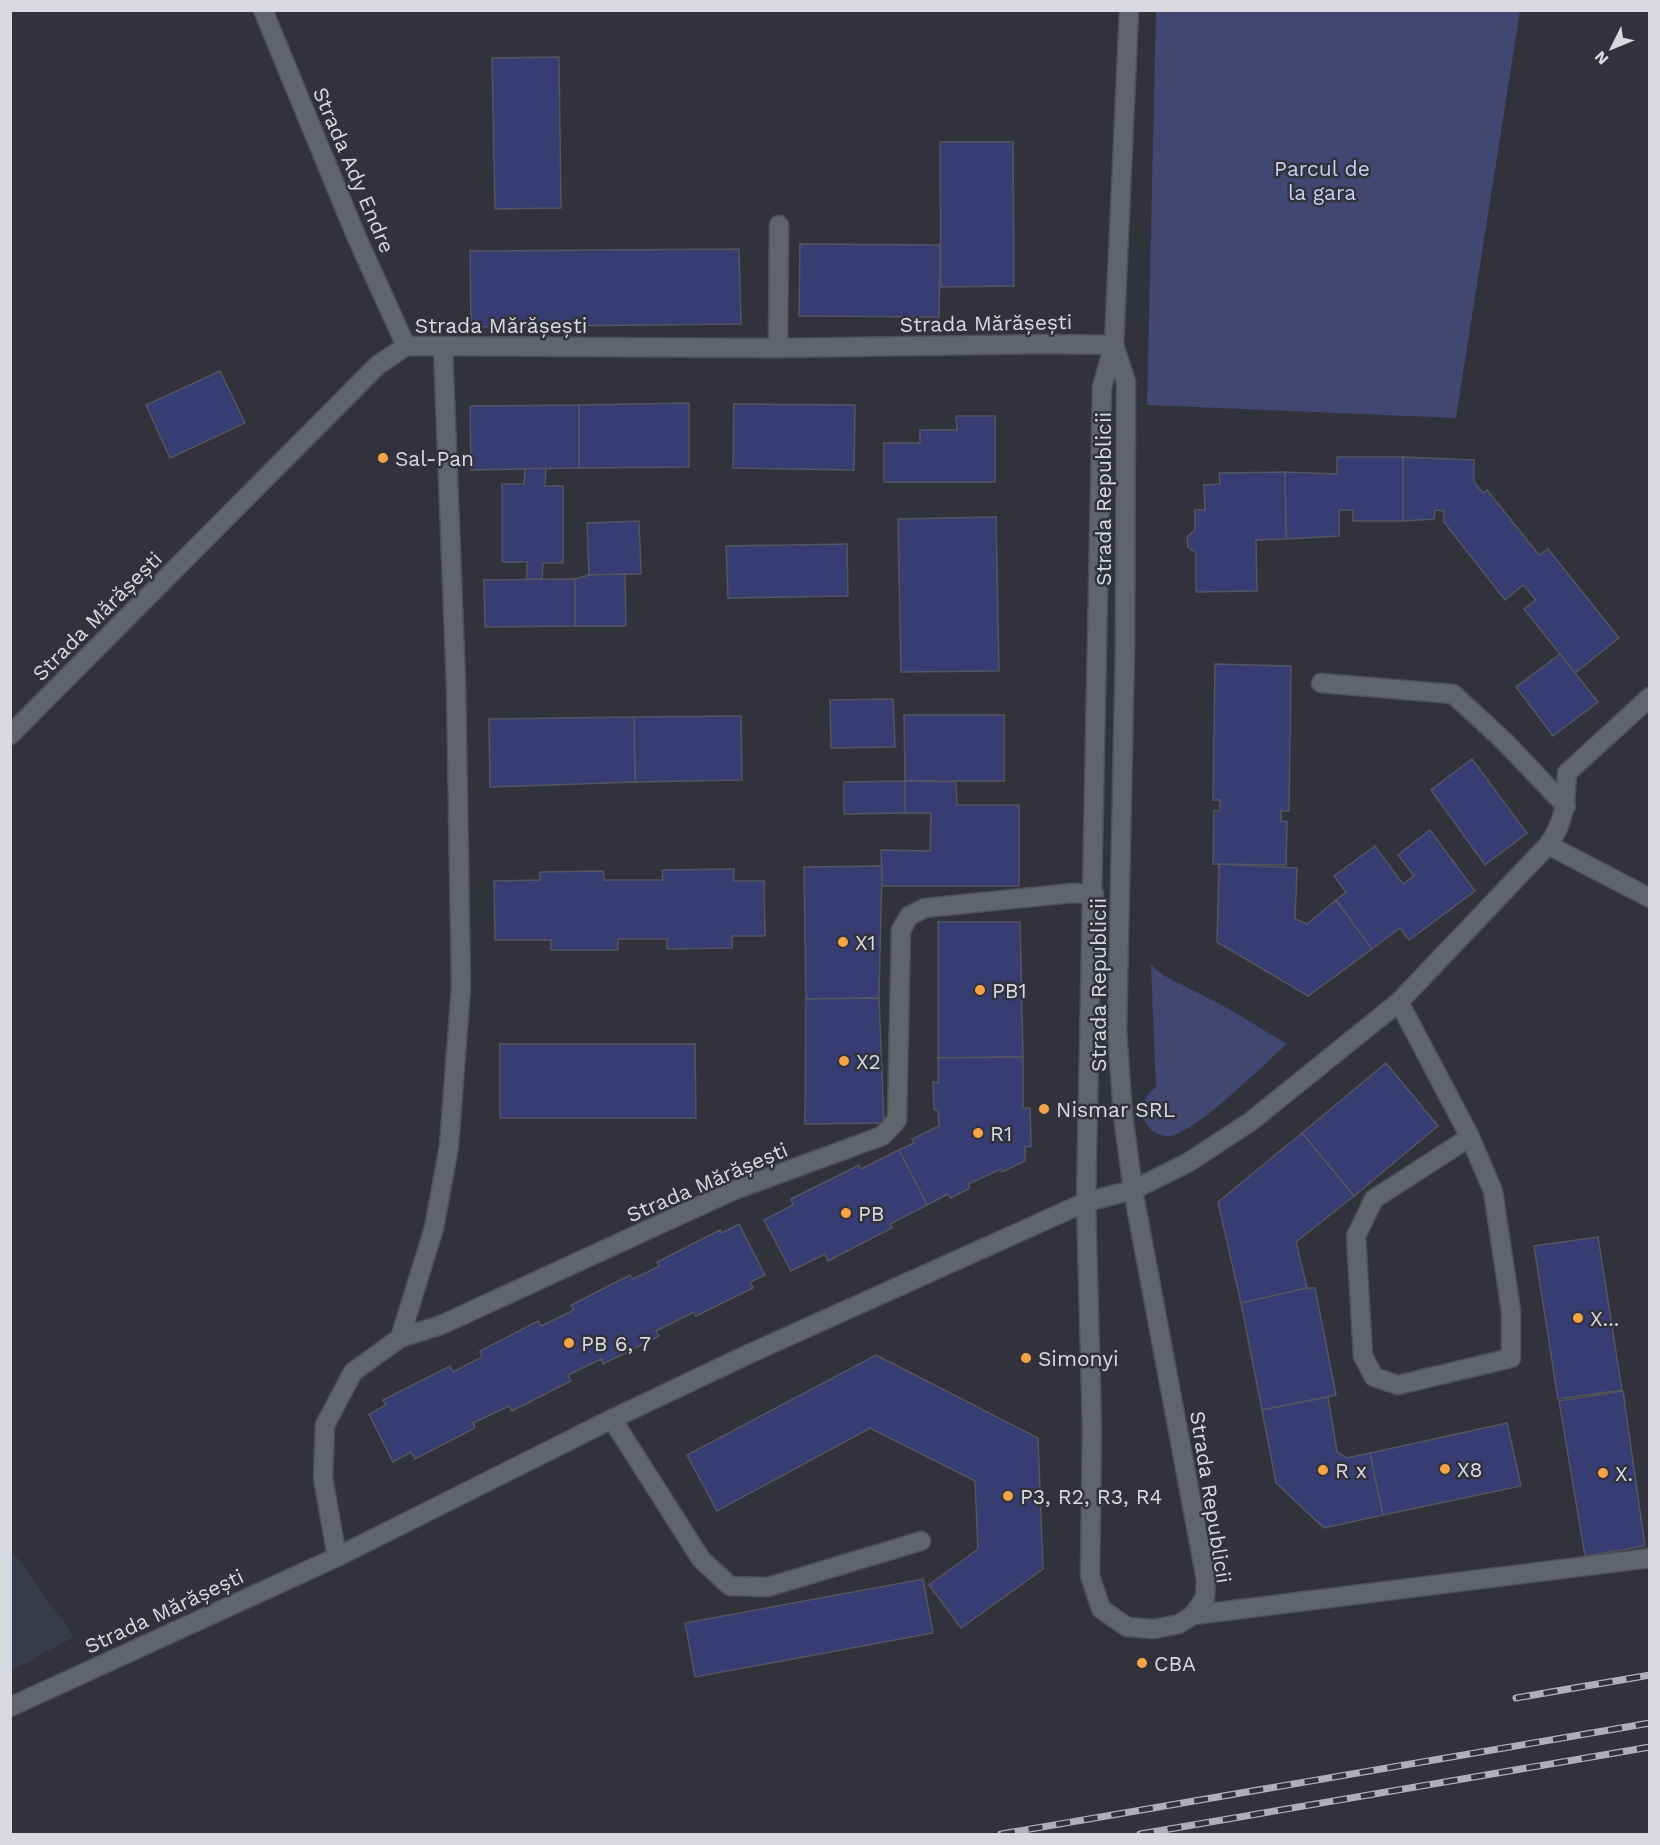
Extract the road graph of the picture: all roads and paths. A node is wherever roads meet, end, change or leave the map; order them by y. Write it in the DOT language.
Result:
graph roads {
  1 [pos="263,10"];
  2 [pos="1130,10"];
  3 [pos="779,225"];
  4 [pos="1114,345"];
  5 [pos="406,346"];
  6 [pos="443,347"];
  7 [pos="778,348"];
  8 [pos="1321,683"];
  9 [pos="1650,697"];
  10 [pos="11,733"];
  11 [pos="1566,806"];
  12 [pos="1548,845"];
  13 [pos="1094,894"];
  14 [pos="1650,898"];
  15 [pos="1399,1002"];
  16 [pos="1470,1137"];
  17 [pos="1133,1190"];
  18 [pos="1086,1202"];
  19 [pos="400,1338"];
  20 [pos="612,1419"];
  21 [pos="921,1541"];
  22 [pos="337,1557"];
  23 [pos="1650,1558"];
  24 [pos="1193,1615"];
  25 [pos="10,1707"];
  1 -- 5 [label="street, Strada Ady Endre"];
  2 -- 4 [label="street, Strada Republicii"];
  3 -- 7 [label="street"];
  4 -- 7 [label="street, Strada Mărășești"];
  4 -- 13 [label="street, Strada Republicii"];
  4 -- 17 [label="street, Strada Republicii"];
  5 -- 6 [label="street, Strada Mărășești"];
  5 -- 10 [label="street, Strada Mărășești"];
  6 -- 7 [label="street, Strada Mărășești"];
  6 -- 19 [label="street"];
  8 -- 11 [label="street"];
  9 -- 11 [label="street, Strada Mărășești"];
  11 -- 12 [label="street, Strada Mărășești"];
  12 -- 14 [label="street"];
  12 -- 15 [label="street, Strada Mărășești"];
  13 -- 18 [label="street, Strada Republicii"];
  13 -- 19 [label="street, Strada Mărășești"];
  15 -- 16 [label="street"];
  15 -- 17 [label="street, Strada Mărășești"];
  16 -- 16 [label="street"];
  17 -- 18 [label="street, Strada Mărășești"];
  17 -- 24 [label="street, Strada Republicii"];
  18 -- 20 [label="street, Strada Mărășești"];
  18 -- 24 [label="street, Strada Republicii"];
  19 -- 22 [label="street, Strada Mărășești"];
  20 -- 21 [label="street"];
  20 -- 22 [label="street, Strada Mărășești"];
  22 -- 25 [label="street, Strada Mărășești"];
  23 -- 24 [label="street"];
}
